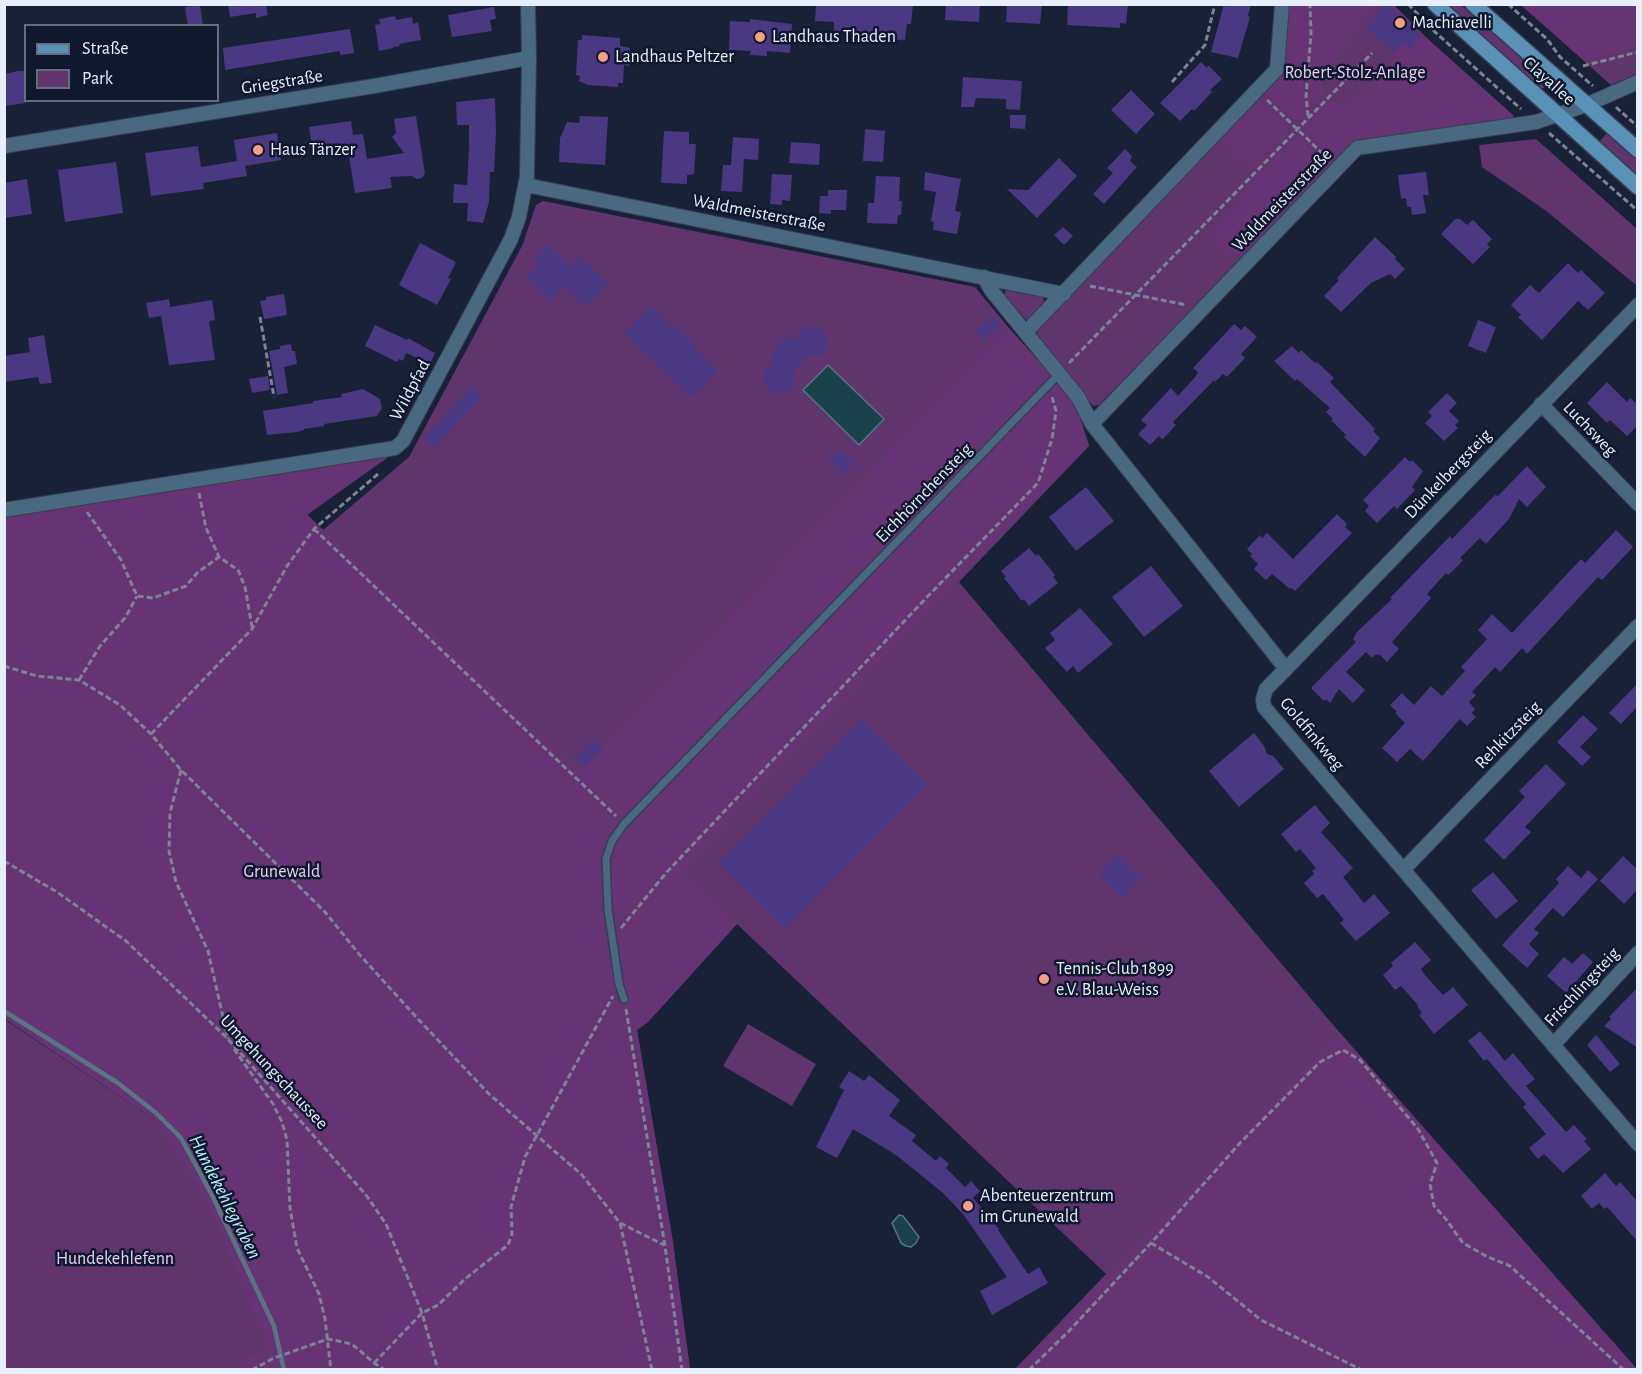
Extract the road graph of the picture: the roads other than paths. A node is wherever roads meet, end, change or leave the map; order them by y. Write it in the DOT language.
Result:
graph roads {
  1 [pos="528,4"];
  2 [pos="1282,4"];
  3 [pos="1435,4"];
  4 [pos="1473,4"];
  5 [pos="529,58"];
  6 [pos="1638,82"];
  7 [pos="1586,105"];
  8 [pos="1558,115"];
  9 [pos="4,146"];
  10 [pos="1638,150"];
  11 [pos="526,185"];
  12 [pos="1638,187"];
  13 [pos="984,277"];
  14 [pos="1064,294"];
  15 [pos="1638,305"];
  16 [pos="1026,332"];
  17 [pos="1059,374"];
  18 [pos="1541,404"];
  19 [pos="1092,424"];
  20 [pos="1638,504"];
  21 [pos="4,510"];
  22 [pos="1638,626"];
  23 [pos="1286,669"];
  24 [pos="1404,869"];
  25 [pos="1638,953"];
  26 [pos="624,999"];
  27 [pos="1553,1045"];
  28 [pos="1638,1144"];
  1 -- 5 [label="street, Wildpfad"];
  2 -- 14 [label="street"];
  3 -- 8 [label="main road, Clayallee"];
  4 -- 7 [label="main road, Clayallee"];
  5 -- 9 [label="street, Griegstraße"];
  5 -- 11 [label="street, Wildpfad"];
  6 -- 7 [label="street, Waldmeisterstraße"];
  7 -- 8 [label="street, Waldmeisterstraße"];
  7 -- 10 [label="main road, Clayallee"];
  8 -- 12 [label="main road, Clayallee"];
  8 -- 19 [label="street, Waldmeisterstraße"];
  11 -- 13 [label="street, Waldmeisterstraße"];
  11 -- 21 [label="street, Wildpfad"];
  13 -- 14 [label="street, Waldmeisterstraße"];
  13 -- 16 [label="street"];
  14 -- 16 [label="street"];
  15 -- 18 [label="street, Dünkelbergsteig"];
  16 -- 17 [label="street, Goldfinkweg"];
  17 -- 19 [label="street, Goldfinkweg"];
  17 -- 26 [label="lane, Eichhörnchensteig"];
  18 -- 20 [label="street, Luchsweg"];
  18 -- 23 [label="street, Dünkelbergsteig"];
  19 -- 23 [label="street, Goldfinkweg"];
  22 -- 24 [label="street, Rehkitzsteig"];
  23 -- 24 [label="street, Goldfinkweg"];
  24 -- 27 [label="street, Goldfinkweg"];
  25 -- 27 [label="street, Frischlingsteig"];
  27 -- 28 [label="street, Goldfinkweg"];
}
